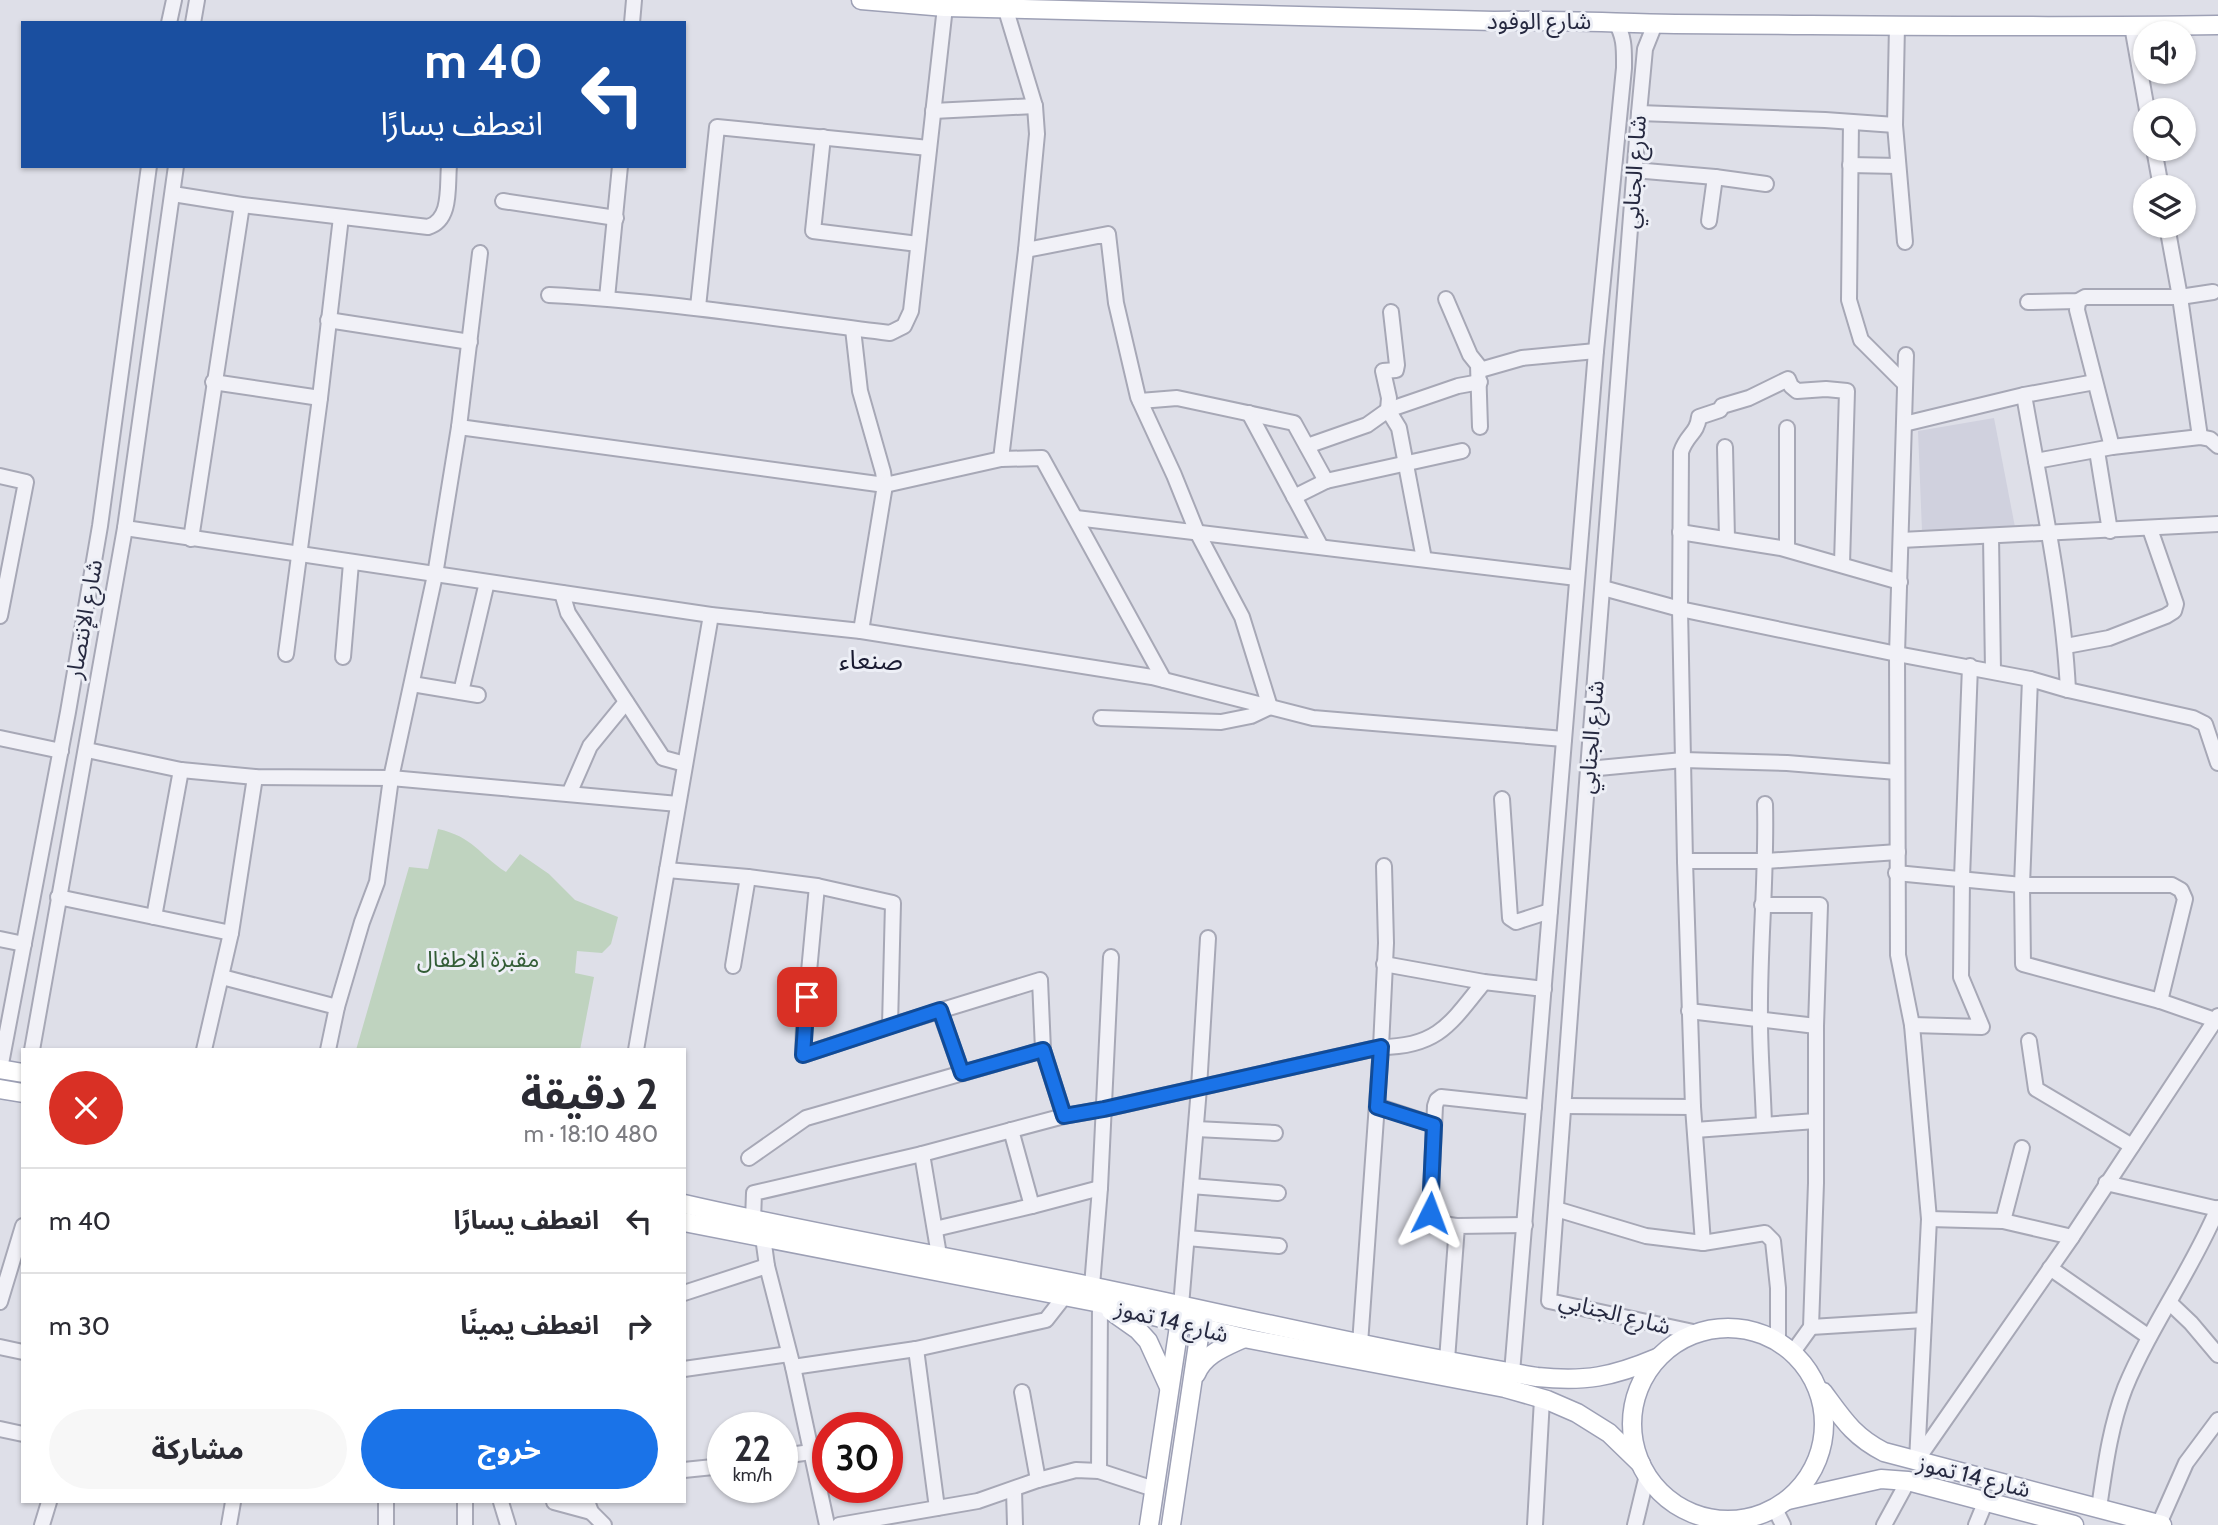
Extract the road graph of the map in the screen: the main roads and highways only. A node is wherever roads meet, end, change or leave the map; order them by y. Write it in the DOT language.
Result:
graph roads {
  1 [pos="860,0"];
  2 [pos="2218,25"];
  3 [pos="0,1069"];
  4 [pos="21,1073"];
  5 [pos="0,1088"];
  6 [pos="21,1093"];
  7 [pos="686,1204"];
  8 [pos="686,1222"];
  9 [pos="1100,1303"];
  10 [pos="1180,1315"];
  11 [pos="1202,1320"];
  12 [pos="1244,1338"];
  13 [pos="1657,1358"];
  14 [pos="1815,1381"];
  15 [pos="1192,1384"];
  16 [pos="1170,1389"];
  17 [pos="1644,1470"];
  18 [pos="1781,1504"];
  19 [pos="1149,1525"];
  20 [pos="1171,1525"];
  21 [pos="2074,1525"];
  22 [pos="2161,1525"];
  1 -- 2 [label="main road, شارع الوفود"];
  3 -- 4 [label="main road"];
  5 -- 6 [label="main road"];
  7 -- 10 [label="main road, شارع 14 تموز"];
  8 -- 9 [label="main road, شارع 14 تموز"];
  9 -- 10 [label="main road, شارع 14 تموز"];
  9 -- 16 [label="main road"];
  10 -- 11 [label="main road, شارع 14 تموز"];
  10 -- 16 [label="main road"];
  11 -- 12 [label="main road, شارع 14 تموز"];
  11 -- 13 [label="main road, شارع 14 تموز"];
  11 -- 15 [label="main road"];
  12 -- 15 [label="main road"];
  12 -- 17 [label="main road, شارع 14 تموز"];
  13 -- 14 [label="main road"];
  13 -- 17 [label="main road"];
  14 -- 18 [label="main road"];
  14 -- 22 [label="main road, شارع 14 تموز"];
  15 -- 20 [label="main road"];
  16 -- 19 [label="main road"];
  17 -- 18 [label="main road"];
  18 -- 21 [label="main road, شارع 14 تموز"];
}
